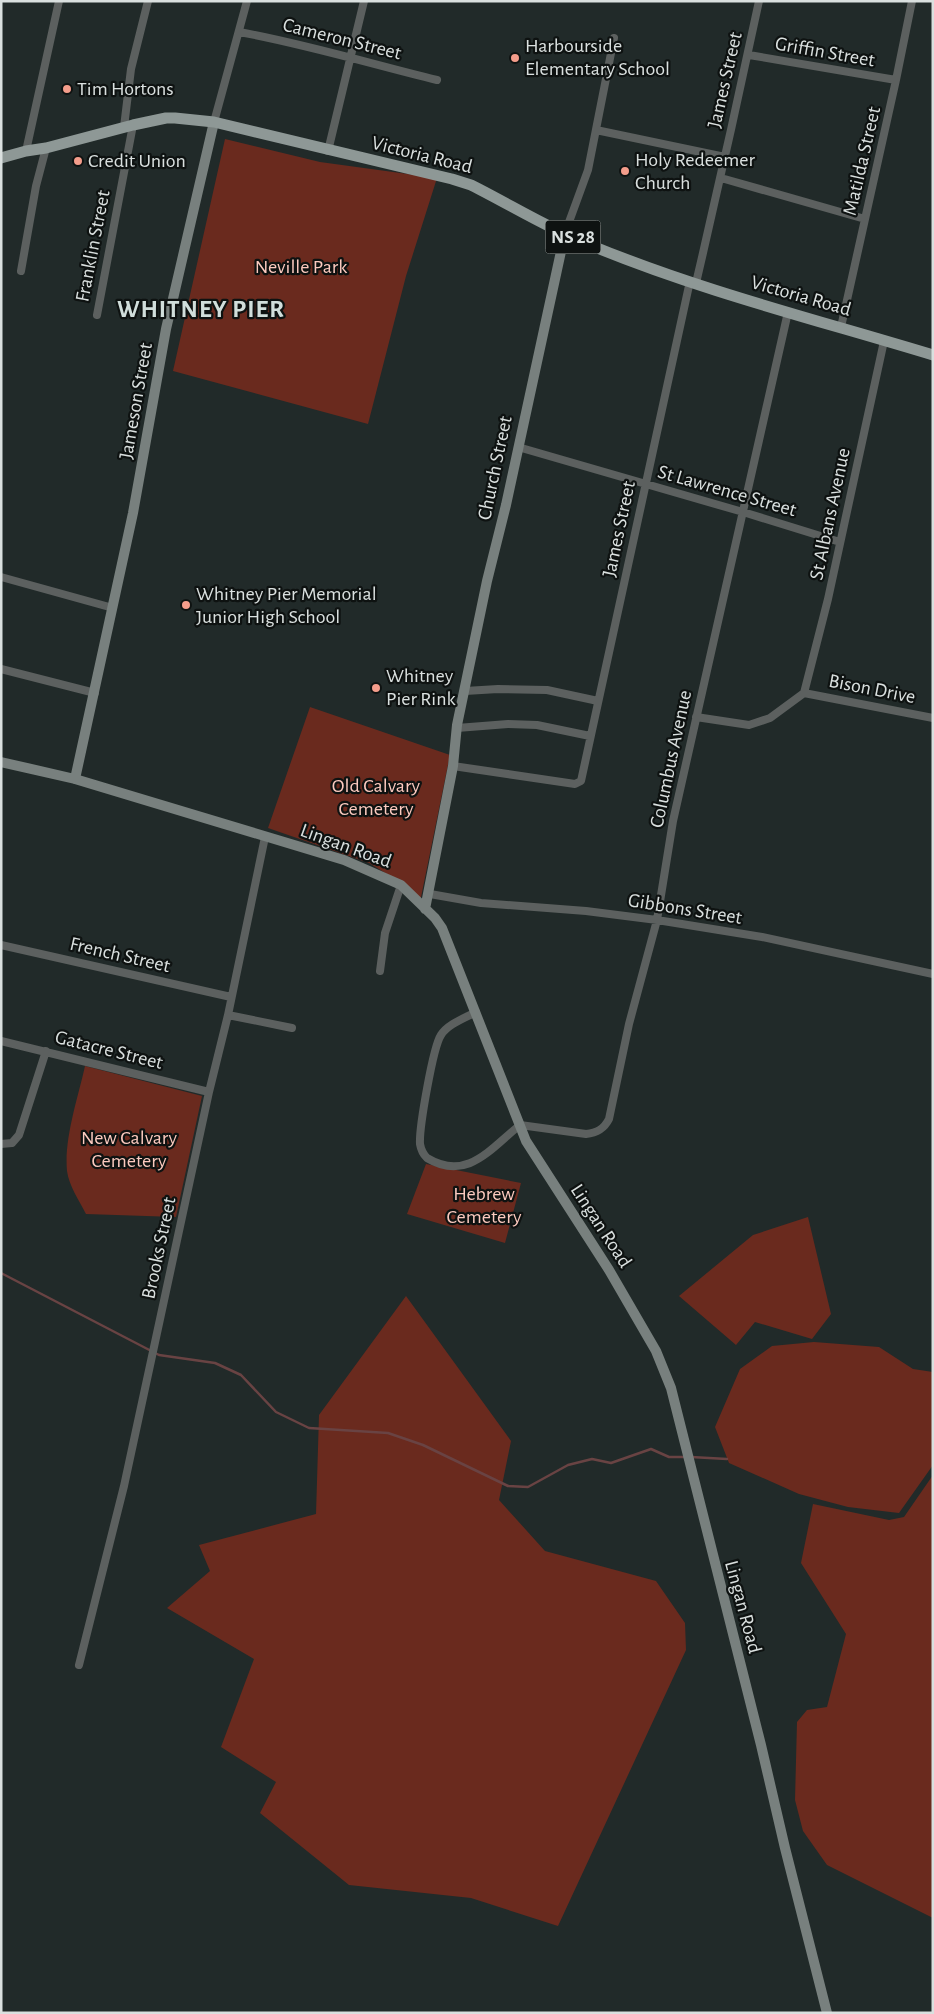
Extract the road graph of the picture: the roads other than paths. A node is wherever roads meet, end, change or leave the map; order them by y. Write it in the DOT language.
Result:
graph roads {
  1 [pos="59,1"];
  2 [pos="148,1"];
  3 [pos="247,1"];
  4 [pos="364,1"];
  5 [pos="759,1"];
  6 [pos="912,1"];
  7 [pos="239,32"];
  8 [pos="614,38"];
  9 [pos="749,55"];
  10 [pos="350,58"];
  11 [pos="437,80"];
  12 [pos="896,80"];
  13 [pos="214,122"];
  14 [pos="128,126"];
  15 [pos="596,130"];
  16 [pos="46,148"];
  17 [pos="26,151"];
  18 [pos="328,151"];
  19 [pos="725,157"];
  20 [pos="1,158"];
  21 [pos="721,178"];
  22 [pos="865,219"];
  23 [pos="564,233"];
  24 [pos="21,271"];
  25 [pos="693,282"];
  26 [pos="788,312"];
  27 [pos="97,315"];
  28 [pos="841,327"];
  29 [pos="884,341"];
  30 [pos="933,355"];
  31 [pos="518,447"];
  32 [pos="645,484"];
  33 [pos="742,512"];
  34 [pos="840,542"];
  35 [pos="1,577"];
  36 [pos="113,608"];
  37 [pos="1,669"];
  38 [pos="465,691"];
  39 [pos="95,693"];
  40 [pos="804,693"];
  41 [pos="598,701"];
  42 [pos="696,717"];
  43 [pos="933,718"];
  44 [pos="457,728"];
  45 [pos="590,736"];
  46 [pos="1,762"];
  47 [pos="453,766"];
  48 [pos="75,779"];
  49 [pos="265,837"];
  50 [pos="400,885"];
  51 [pos="430,894"];
  52 [pos="425,909"];
  53 [pos="657,920"];
  54 [pos="1,945"];
  55 [pos="380,971"];
  56 [pos="933,974"];
  57 [pos="231,997"];
  58 [pos="476,1012"];
  59 [pos="228,1015"];
  60 [pos="292,1028"];
  61 [pos="1,1041"];
  62 [pos="46,1051"];
  63 [pos="209,1092"];
  64 [pos="520,1124"];
  65 [pos="1,1144"];
  66 [pos="79,1665"];
  67 [pos="827,2013"];
  1 -- 17 [label="street"];
  2 -- 14 [label="street, Franklin Street"];
  3 -- 7 [label="street, Jameson Street"];
  4 -- 10 [label="street"];
  5 -- 9 [label="street, James Street"];
  6 -- 12 [label="street, Matilda Street"];
  7 -- 10 [label="street, Cameron Street"];
  7 -- 13 [label="street, Jameson Street"];
  8 -- 15 [label="street, Church Street"];
  9 -- 12 [label="street, Griffin Street"];
  9 -- 19 [label="street, James Street"];
  10 -- 11 [label="street, Cameron Street"];
  10 -- 18 [label="street"];
  12 -- 22 [label="street, Matilda Street"];
  13 -- 14 [label="main road, Victoria Road / NS 28"];
  13 -- 18 [label="main road, Victoria Road / NS 28"];
  13 -- 36 [label="street, Jameson Street"];
  14 -- 16 [label="main road, Victoria Road / NS 28"];
  14 -- 27 [label="street, Franklin Street"];
  15 -- 19 [label="street"];
  15 -- 23 [label="street, Church Street"];
  16 -- 17 [label="main road, Victoria Road / NS 28"];
  16 -- 24 [label="street"];
  17 -- 20 [label="main road, Victoria Road / NS 28"];
  18 -- 23 [label="main road, Victoria Road / NS 28"];
  19 -- 21 [label="street, James Street"];
  21 -- 22 [label="street"];
  21 -- 25 [label="street, James Street"];
  22 -- 28 [label="street, Matilda Street"];
  23 -- 25 [label="main road, Victoria Road / NS 28"];
  23 -- 31 [label="street, Church Street"];
  25 -- 26 [label="main road, Victoria Road / NS 28"];
  25 -- 32 [label="street, James Street"];
  26 -- 28 [label="main road, Victoria Road / NS 28"];
  26 -- 33 [label="street, Columbus Avenue"];
  28 -- 29 [label="main road, Victoria Road / NS 28"];
  29 -- 30 [label="main road, Victoria Road / NS 28"];
  29 -- 34 [label="street, St Albans Avenue"];
  31 -- 32 [label="street, St Lawrence Street"];
  31 -- 38 [label="street, Church Street"];
  32 -- 33 [label="street, St Lawrence Street"];
  32 -- 41 [label="street, James Street"];
  33 -- 34 [label="street, St Lawrence Street"];
  33 -- 42 [label="street, Columbus Avenue"];
  34 -- 40 [label="street, St Albans Avenue"];
  35 -- 36 [label="street"];
  36 -- 39 [label="street, Jameson Street"];
  37 -- 39 [label="street"];
  38 -- 41 [label="street"];
  38 -- 44 [label="street, Church Street"];
  39 -- 48 [label="street, Jameson Street"];
  40 -- 42 [label="street"];
  40 -- 43 [label="street, Bison Drive"];
  41 -- 45 [label="street, James Street"];
  42 -- 53 [label="street, Columbus Avenue"];
  44 -- 45 [label="street"];
  44 -- 47 [label="street, Church Street"];
  45 -- 47 [label="street, James Street"];
  46 -- 48 [label="street, Lingan Road"];
  47 -- 51 [label="street, Church Street"];
  48 -- 49 [label="street, Lingan Road"];
  49 -- 50 [label="street, Lingan Road"];
  49 -- 57 [label="street, Brooks Street"];
  50 -- 52 [label="street, Lingan Road"];
  50 -- 55 [label="street"];
  51 -- 52 [label="street, Church Street"];
  51 -- 53 [label="street, Gibbons Street"];
  52 -- 58 [label="street, Lingan Road"];
  53 -- 56 [label="street, Gibbons Street"];
  53 -- 64 [label="street, Columbus Avenue"];
  54 -- 57 [label="street, French Street"];
  57 -- 59 [label="street, Brooks Street"];
  58 -- 64 [label="street, Lingan Road"];
  58 -- 64 [label="street"];
  59 -- 60 [label="street"];
  59 -- 63 [label="street, Brooks Street"];
  61 -- 62 [label="street, Gatacre Street"];
  62 -- 63 [label="street, Gatacre Street"];
  62 -- 65 [label="street"];
  63 -- 66 [label="street, Brooks Street"];
  64 -- 67 [label="street, Lingan Road"];
}
